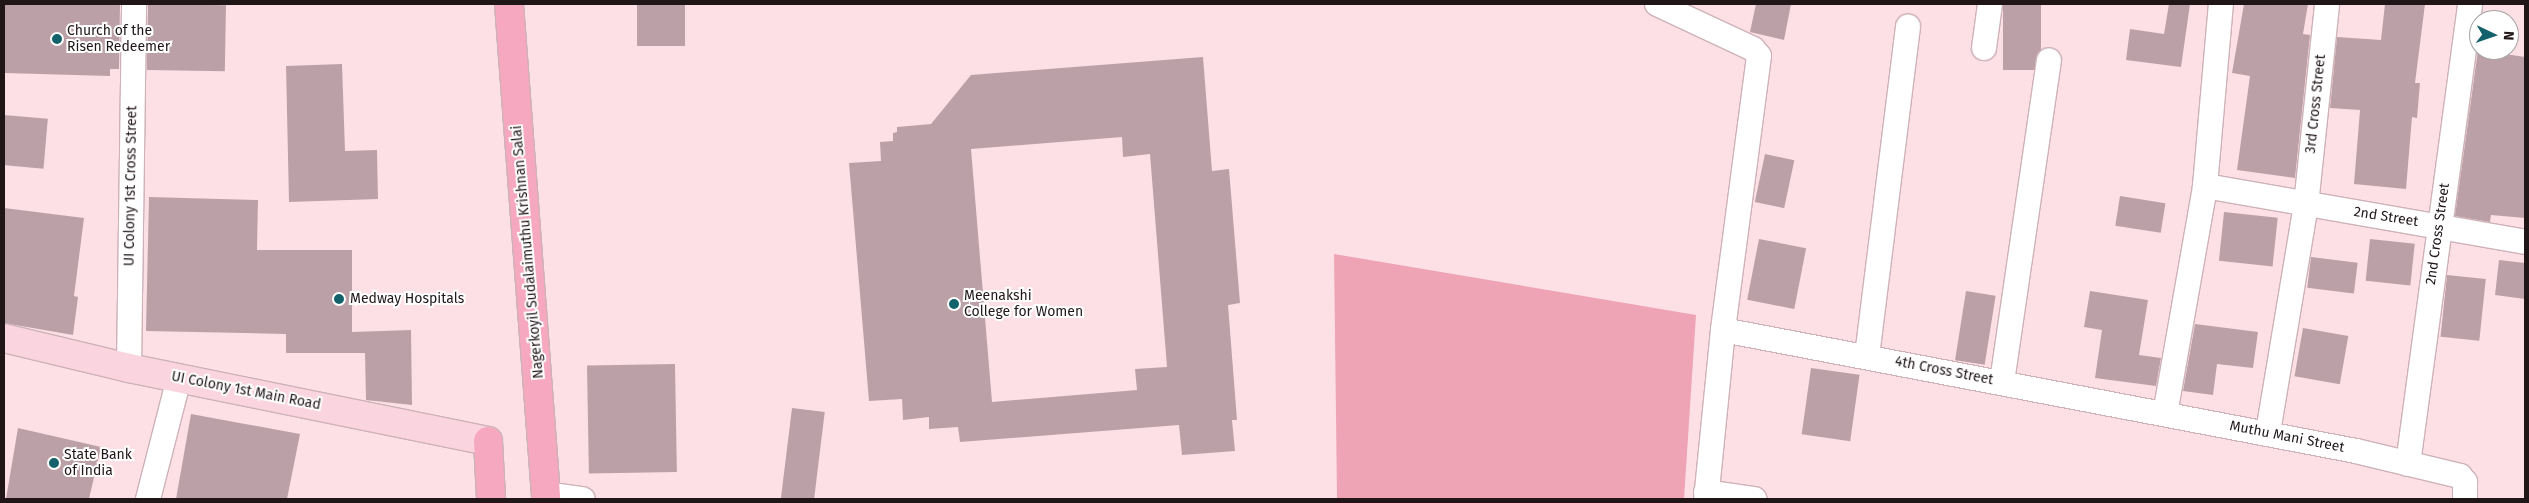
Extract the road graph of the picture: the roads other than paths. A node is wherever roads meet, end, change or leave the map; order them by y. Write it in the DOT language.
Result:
graph roads {
  1 [pos="134,4"];
  2 [pos="509,4"];
  3 [pos="1657,4"];
  4 [pos="1990,4"];
  5 [pos="2221,4"];
  6 [pos="2327,4"];
  7 [pos="2470,4"];
  8 [pos="1908,27"];
  9 [pos="1984,48"];
  10 [pos="2049,60"];
  11 [pos="2205,186"];
  12 [pos="2306,205"];
  13 [pos="2439,226"];
  14 [pos="2525,242"];
  15 [pos="1723,330"];
  16 [pos="4,338"];
  17 [pos="1867,356"];
  18 [pos="129,368"];
  19 [pos="180,378"];
  20 [pos="2002,382"];
  21 [pos="2164,414"];
  22 [pos="2268,432"];
  23 [pos="2408,464"];
  24 [pos="1706,496"];
  25 [pos="546,497"];
  26 [pos="148,499"];
  27 [pos="491,499"];
  28 [pos="582,499"];
  29 [pos="1754,499"];
  30 [pos="2465,499"];
  1 -- 18 [label="street, UI Colony 1st Cross Street"];
  2 -- 25 [label="main road, Nagerkoyil Sudalaimuthu Krishnan Salai"];
  3 -- 15 [label="street"];
  4 -- 9 [label="street"];
  5 -- 11 [label="street"];
  6 -- 12 [label="street, 3rd Cross Street"];
  7 -- 13 [label="street, 2nd Cross Street"];
  8 -- 17 [label="street"];
  10 -- 20 [label="street"];
  11 -- 12 [label="street, 2nd Street"];
  11 -- 21 [label="street"];
  12 -- 13 [label="street, 2nd Street"];
  12 -- 22 [label="street, 3rd Cross Street"];
  13 -- 14 [label="street, 2nd Street"];
  13 -- 23 [label="street, 2nd Cross Street"];
  15 -- 17 [label="street, 4th Cross Street"];
  15 -- 24 [label="street"];
  16 -- 18 [label="main road, UI Colony 1st Main Road"];
  17 -- 20 [label="street, 4th Cross Street"];
  18 -- 19 [label="main road, UI Colony 1st Main Road"];
  19 -- 26 [label="street"];
  19 -- 27 [label="main road, UI Colony 1st Main Road"];
  20 -- 21 [label="street, 4th Cross Street"];
  21 -- 22 [label="street, Muthu Mani Street"];
  22 -- 23 [label="street, Muthu Mani Street"];
  23 -- 30 [label="street, Muthu Mani Street"];
  24 -- 29 [label="street"];
  25 -- 28 [label="street"];
}
